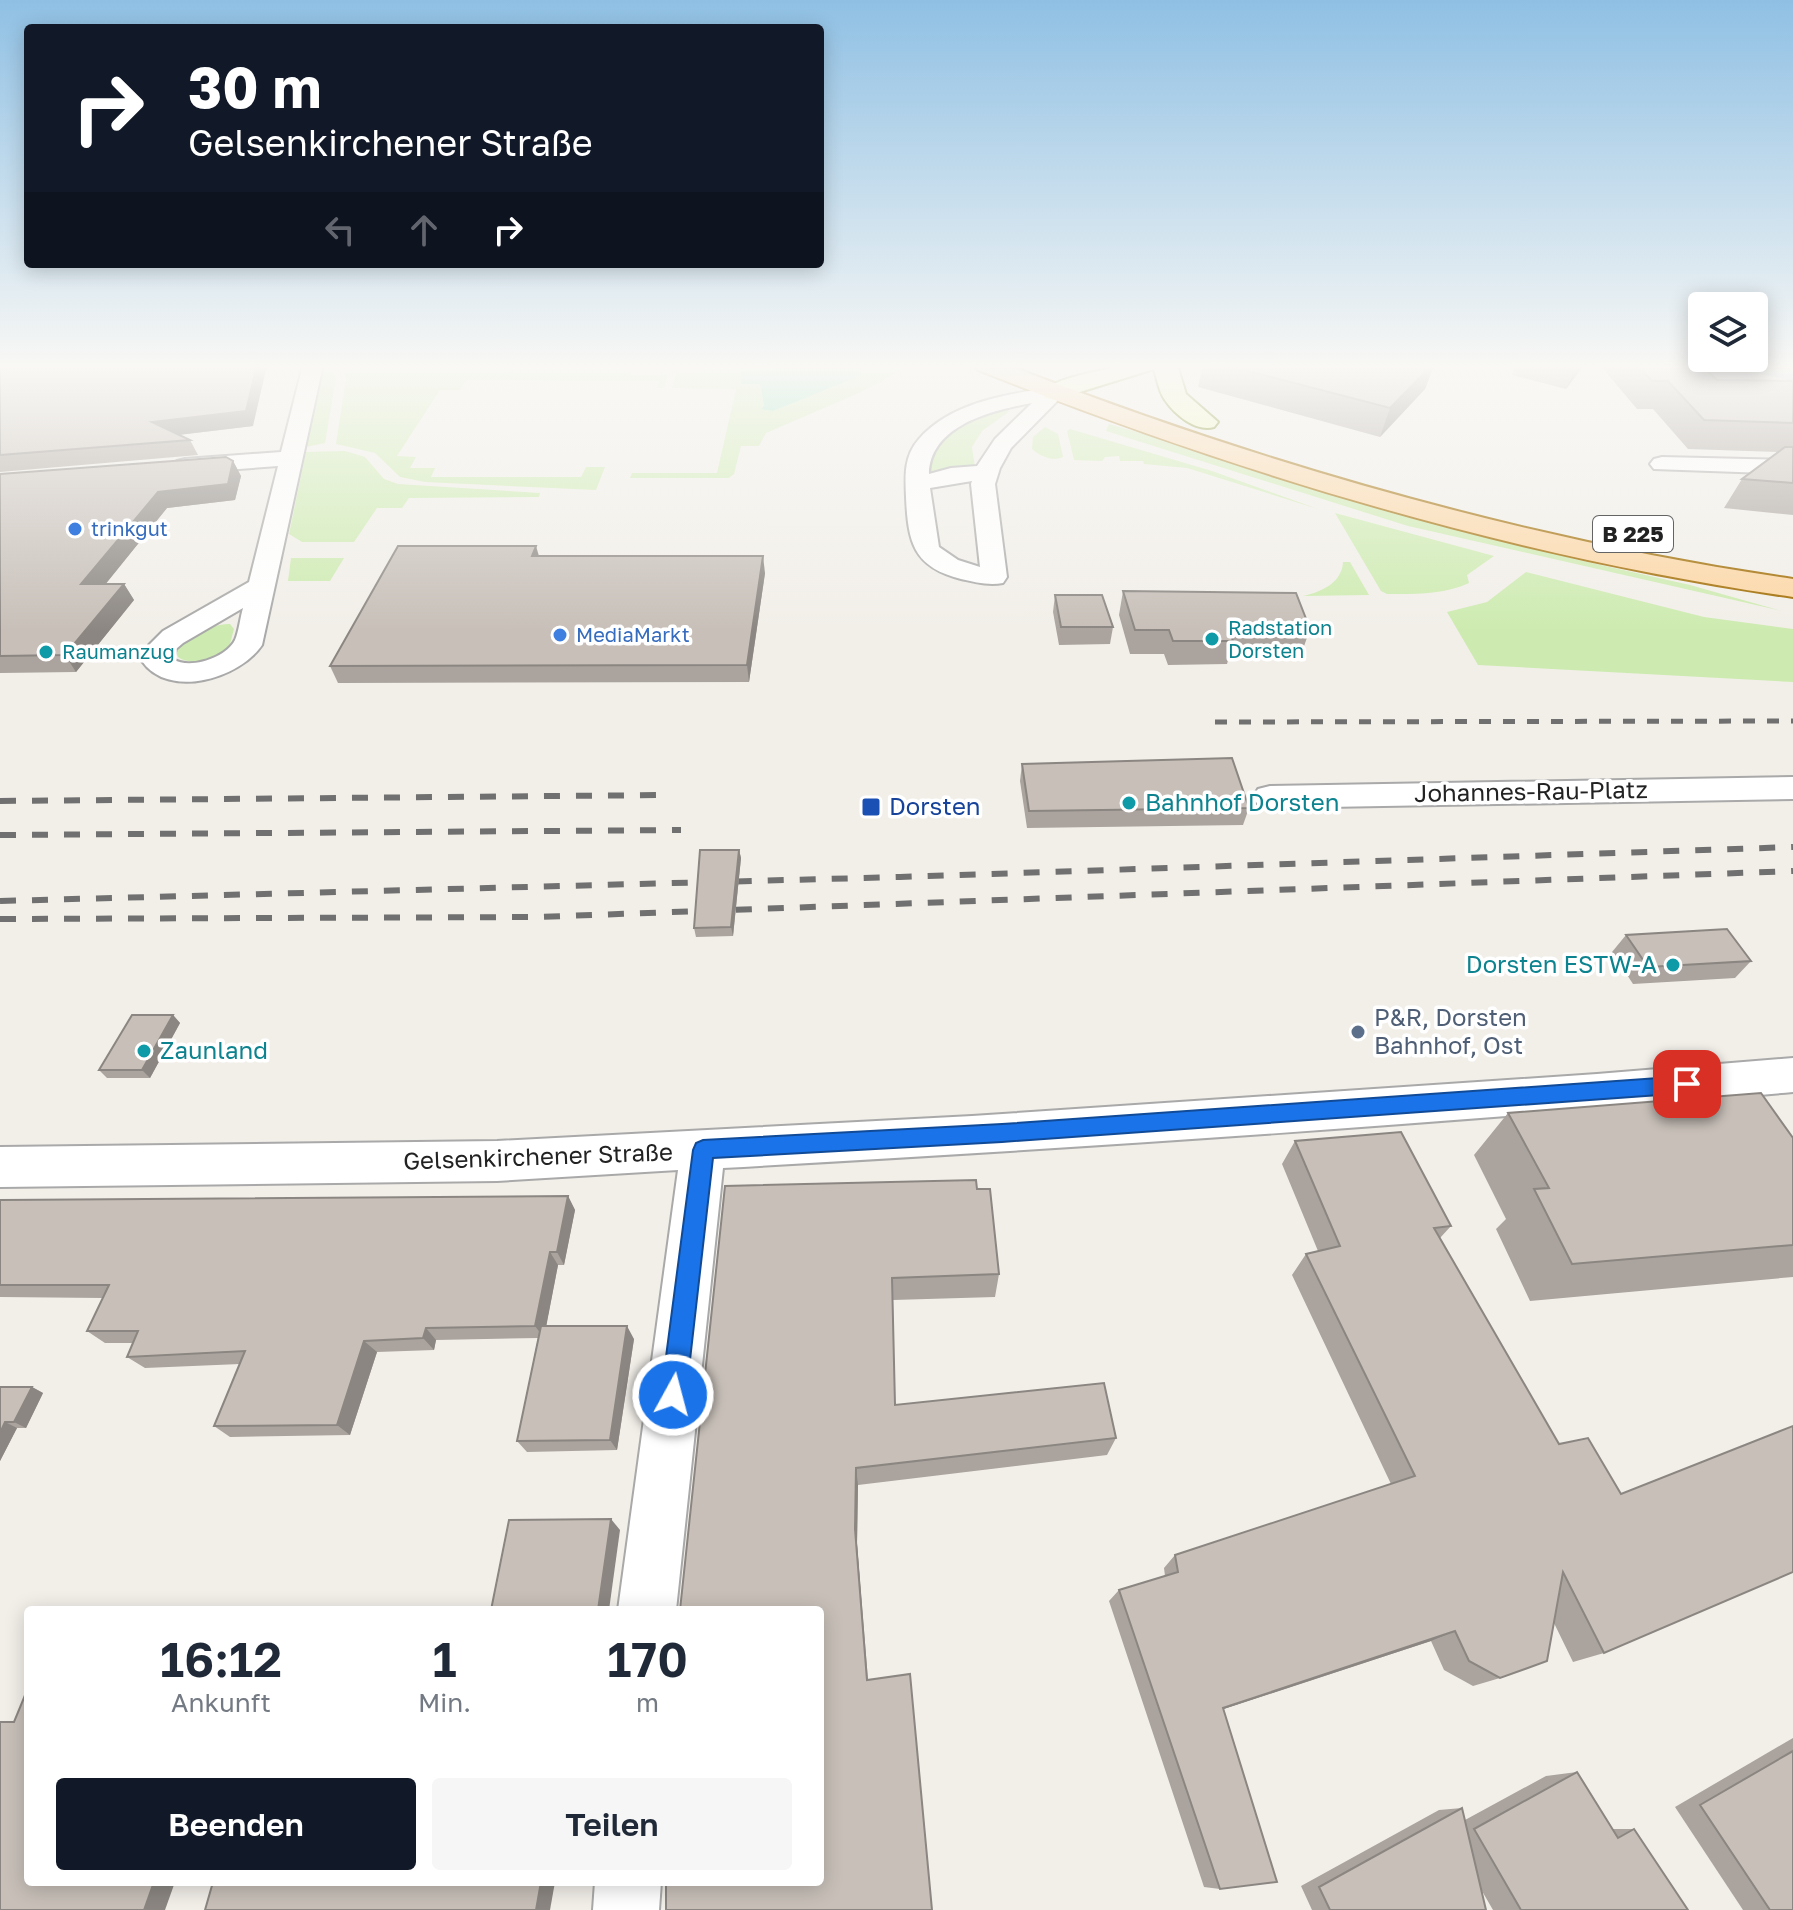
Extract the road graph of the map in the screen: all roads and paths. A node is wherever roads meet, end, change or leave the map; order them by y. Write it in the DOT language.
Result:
graph roads {
  1 [pos="291,454"];
  2 [pos="921,454"];
  3 [pos="993,454"];
  4 [pos="1233,454"];
  5 [pos="1310,454"];
  6 [pos="290,458"];
  7 [pos="1662,464"];
  8 [pos="1793,467"];
  9 [pos="157,469"];
  10 [pos="986,473"];
  11 [pos="919,484"];
  12 [pos="1793,563"];
  13 [pos="260,587"];
  14 [pos="1793,588"];
  15 [pos="1793,788"];
  16 [pos="1270,797"];
  17 [pos="1793,1075"];
  18 [pos="1717,1082"];
  19 [pos="1742,1118"];
  20 [pos="703,1150"];
  21 [pos="0,1167"];
  22 [pos="647,1606"];
  23 [pos="628,1886"];
  24 [pos="626,1910"];
  1 -- 6 [label="street"];
  2 -- 11 [label="street"];
  3 -- 10 [label="street"];
  4 -- 14 [label="main road, B 225"];
  5 -- 12 [label="main road, B 225"];
  6 -- 9 [label="street"];
  6 -- 13 [label="street"];
  7 -- 8 [label="street"];
  10 -- 11 [label="street"];
  10 -- 11 [label="street"];
  15 -- 16 [label="street, Johannes-Rau-Platz"];
  17 -- 18 [label="street, Gelsenkirchener Straße"];
  18 -- 19 [label="street"];
  18 -- 20 [label="street, Gelsenkirchener Straße"];
  20 -- 21 [label="street, Gelsenkirchener Straße"];
  20 -- 22 [label="street"];
  23 -- 24 [label="street"];
}
